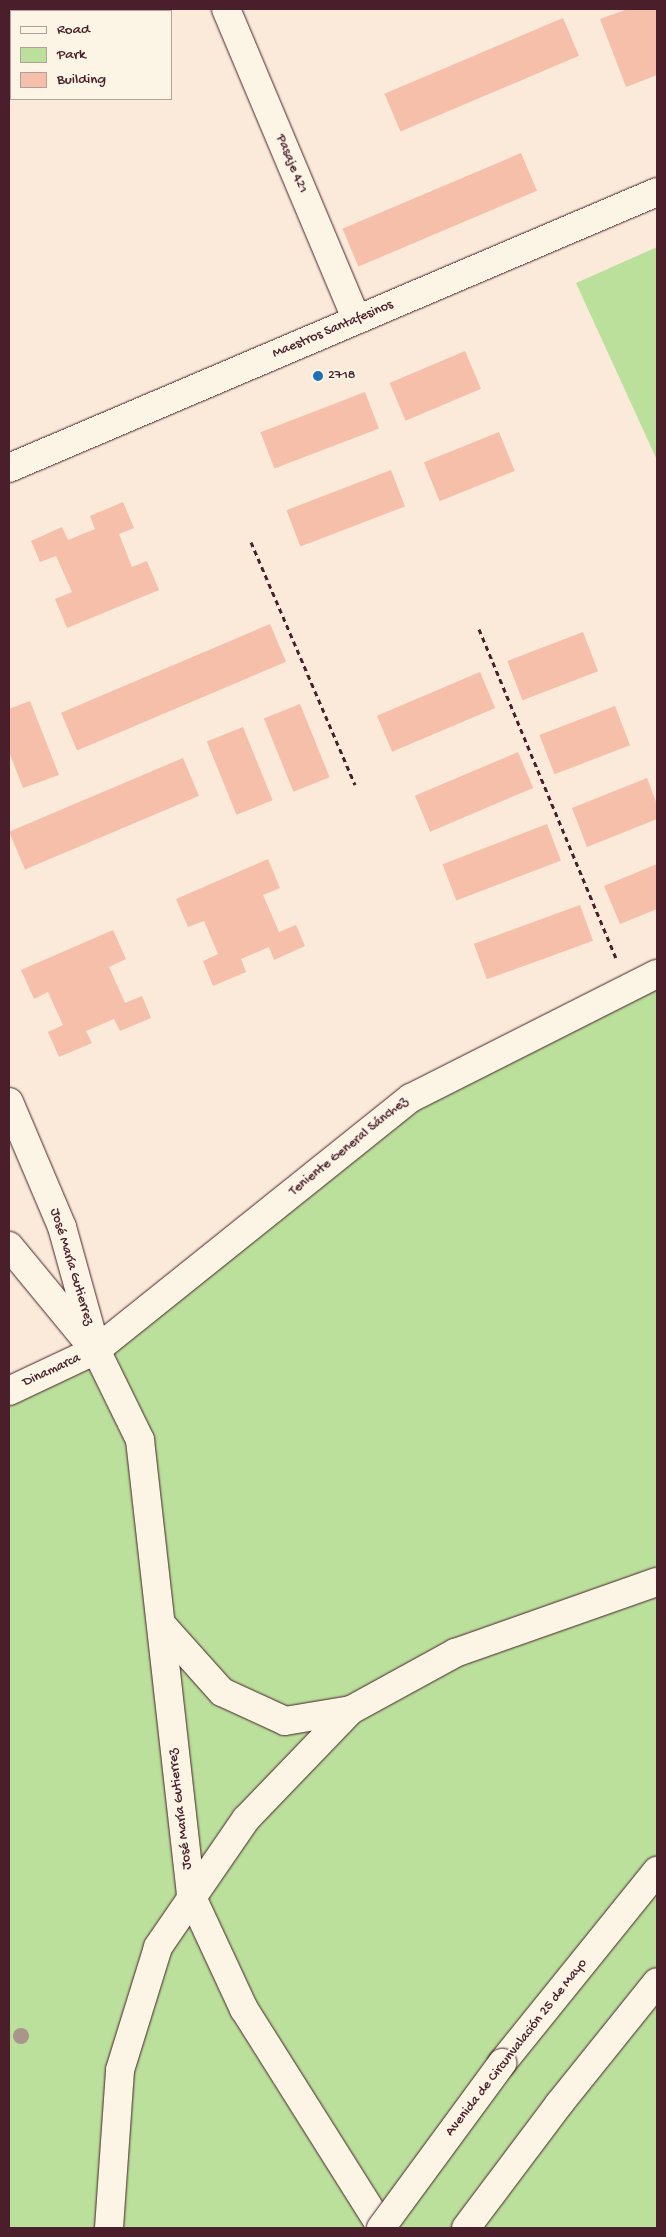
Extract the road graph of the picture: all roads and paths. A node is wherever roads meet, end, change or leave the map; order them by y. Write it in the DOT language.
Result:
graph roads {
  1 [pos="226,9"];
  2 [pos="657,192"];
  3 [pos="357,320"];
  4 [pos="9,468"];
  5 [pos="251,542"];
  6 [pos="479,629"];
  7 [pos="355,785"];
  8 [pos="657,974"];
  9 [pos="629,989"];
  10 [pos="9,1102"];
  11 [pos="9,1246"];
  12 [pos="96,1350"];
  13 [pos="9,1391"];
  14 [pos="657,1582"];
  15 [pos="162,1625"];
  16 [pos="351,1710"];
  17 [pos="657,1871"];
  18 [pos="191,1895"];
  19 [pos="657,1982"];
  20 [pos="109,2228"];
  21 [pos="382,2228"];
  22 [pos="466,2228"];
  1 -- 3 [label="main road, Pasaje 421"];
  2 -- 3 [label="main road, Maestros Santafesinos"];
  3 -- 4 [label="main road, Maestros Santafesinos"];
  5 -- 7 [label="path"];
  6 -- 9 [label="path"];
  8 -- 9 [label="main road, Teniente General Sánchez"];
  9 -- 12 [label="main road, Teniente General Sánchez"];
  10 -- 12 [label="main road, José María Gutierrez"];
  11 -- 12 [label="main road, José María Gutierrez"];
  12 -- 13 [label="main road, Dinamarca"];
  12 -- 15 [label="main road, José María Gutierrez"];
  14 -- 16 [label="main road"];
  15 -- 16 [label="main road"];
  15 -- 18 [label="main road, José María Gutierrez"];
  16 -- 18 [label="main road"];
  17 -- 21 [label="main road, Avenida de Circunvalación 25 de Mayo, bridge"];
  18 -- 20 [label="main road"];
  18 -- 21 [label="main road, José María Gutierrez"];
  19 -- 22 [label="main road"];
}
